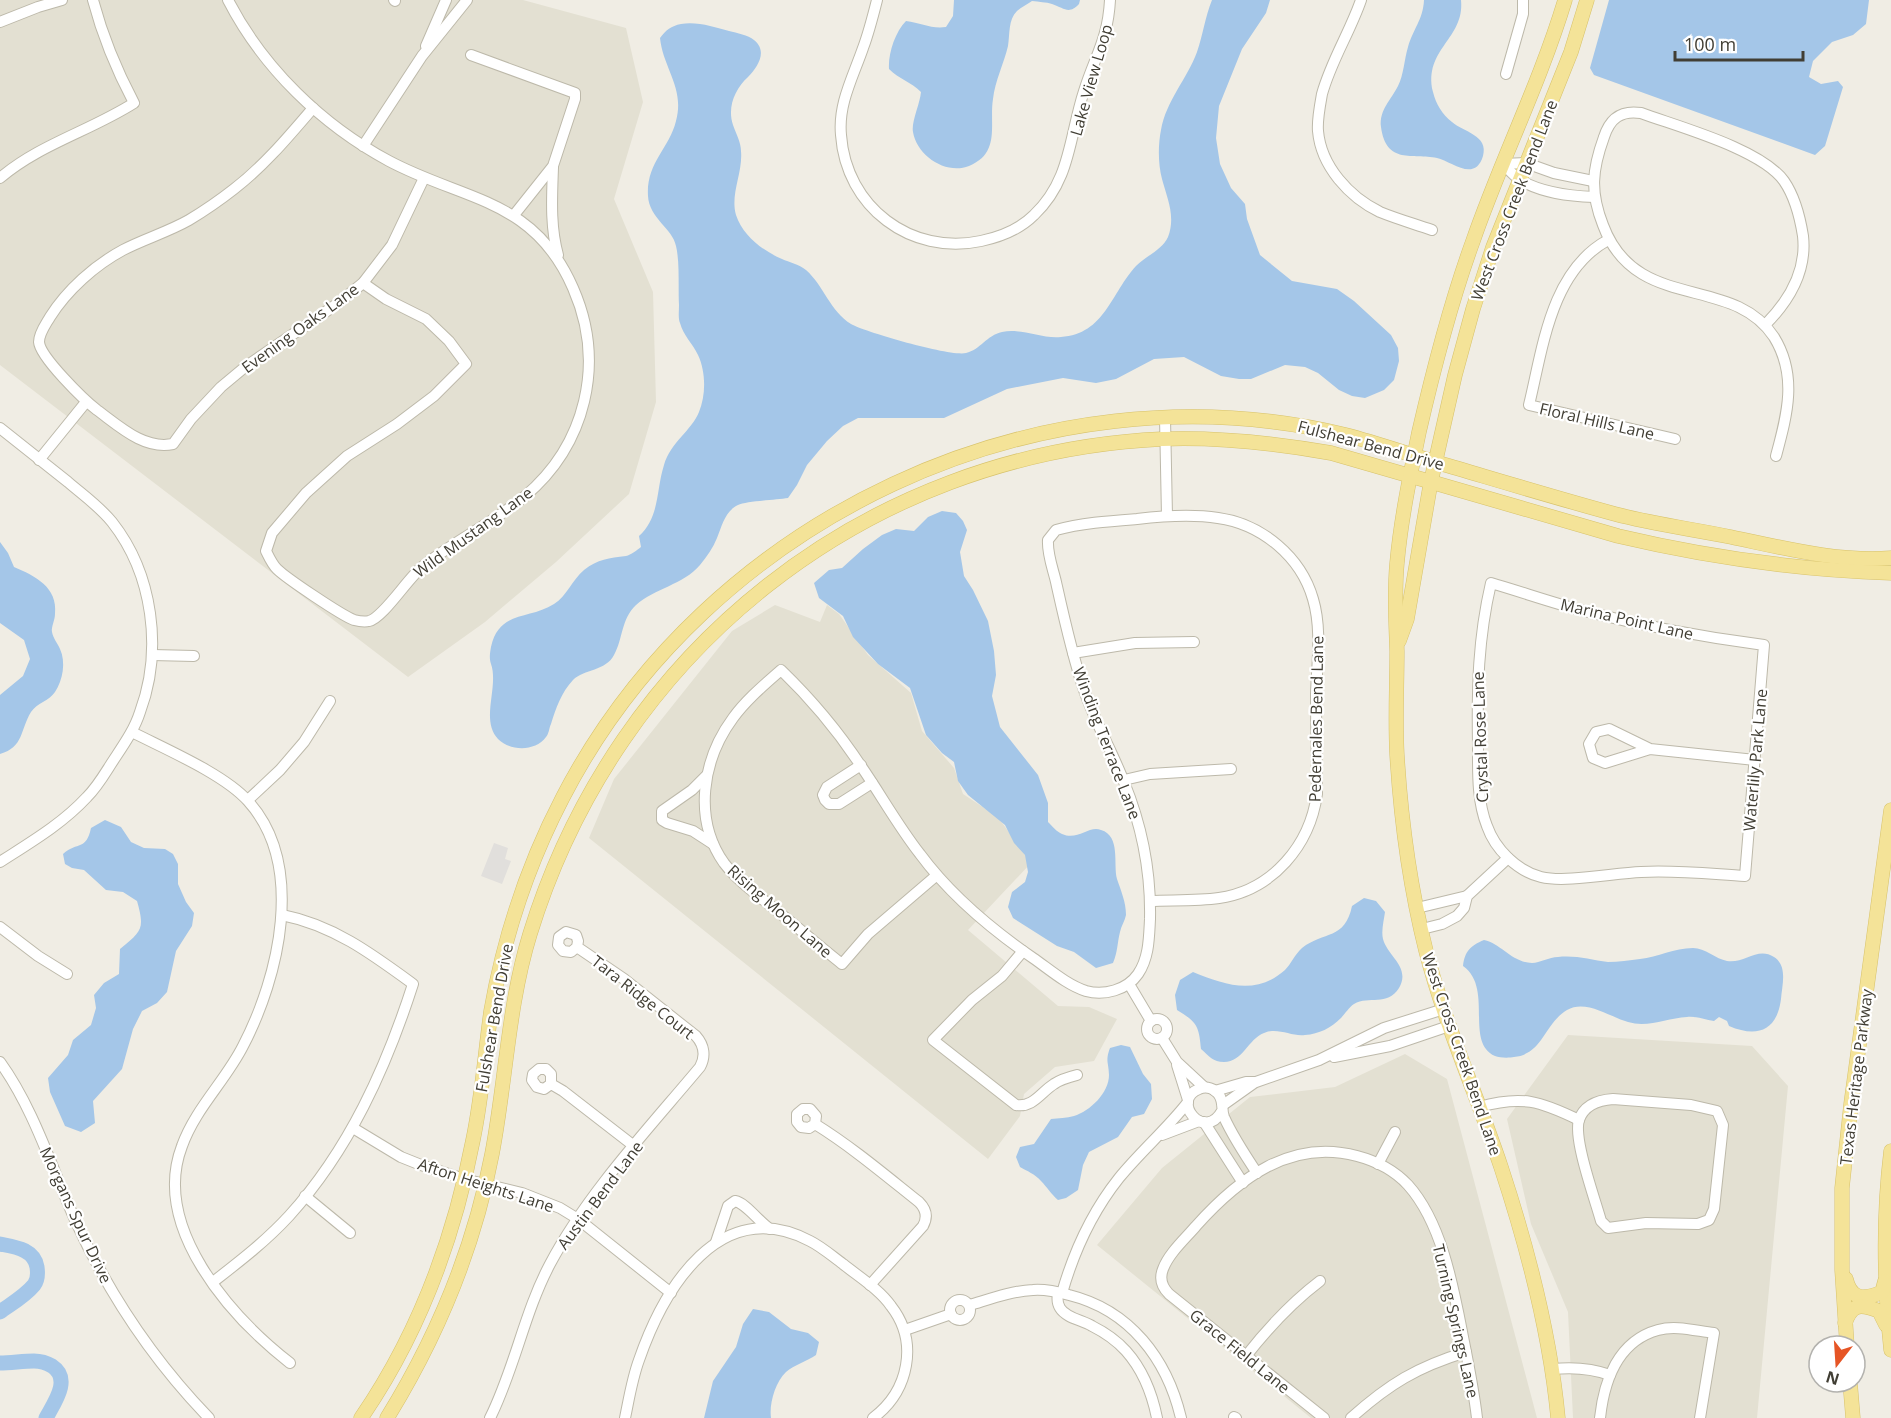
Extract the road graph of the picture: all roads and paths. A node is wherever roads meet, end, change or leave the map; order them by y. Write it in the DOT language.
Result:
graph roads {
  1 [pos="62,0"];
  2 [pos="93,0"];
  3 [pos="228,0"];
  4 [pos="446,0"];
  5 [pos="466,0"];
  6 [pos="877,0"];
  7 [pos="1110,0"];
  8 [pos="1361,0"];
  9 [pos="1523,0"];
  10 [pos="1565,0"];
  11 [pos="1587,0"];
  12 [pos="0,22"];
  13 [pos="471,55"];
  14 [pos="422,56"];
  15 [pos="1506,74"];
  16 [pos="313,108"];
  17 [pos="363,146"];
  18 [pos="1526,163"];
  19 [pos="1503,164"];
  20 [pos="553,166"];
  21 [pos="0,178"];
  22 [pos="424,178"];
  23 [pos="1519,180"];
  24 [pos="1593,181"];
  25 [pos="1594,197"];
  26 [pos="514,215"];
  27 [pos="1432,230"];
  28 [pos="1608,240"];
  29 [pos="559,261"];
  30 [pos="363,284"];
  31 [pos="1765,325"];
  32 [pos="86,402"];
  33 [pos="1165,418"];
  34 [pos="0,428"];
  35 [pos="1165,439"];
  36 [pos="1676,439"];
  37 [pos="1414,455"];
  38 [pos="1776,456"];
  39 [pos="39,460"];
  40 [pos="1435,462"];
  41 [pos="1410,475"];
  42 [pos="1431,482"];
  43 [pos="868,495"];
  44 [pos="878,514"];
  45 [pos="1167,516"];
  46 [pos="1652,523"];
  47 [pos="1648,543"];
  48 [pos="1048,546"];
  49 [pos="1891,558"];
  50 [pos="1891,573"];
  51 [pos="1491,583"];
  52 [pos="1194,642"];
  53 [pos="1764,645"];
  54 [pos="1397,649"];
  55 [pos="1073,653"];
  56 [pos="152,655"];
  57 [pos="194,656"];
  58 [pos="659,658"];
  59 [pos="675,672"];
  60 [pos="330,701"];
  61 [pos="132,732"];
  62 [pos="1650,749"];
  63 [pos="1755,760"];
  64 [pos="861,765"];
  65 [pos="1231,769"];
  66 [pos="706,776"];
  67 [pos="1124,780"];
  68 [pos="872,783"];
  69 [pos="248,800"];
  70 [pos="1891,810"];
  71 [pos="713,844"];
  72 [pos="1508,858"];
  73 [pos="0,862"];
  74 [pos="936,875"];
  75 [pos="1745,876"];
  76 [pos="1467,896"];
  77 [pos="1150,901"];
  78 [pos="1417,908"];
  79 [pos="282,915"];
  80 [pos="0,927"];
  81 [pos="510,929"];
  82 [pos="1422,929"];
  83 [pos="530,935"];
  84 [pos="577,947"];
  85 [pos="1023,951"];
  86 [pos="67,974"];
  87 [pos="1129,984"];
  88 [pos="1444,1009"];
  89 [pos="1449,1026"];
  90 [pos="704,1051"];
  91 [pos="1319,1060"];
  92 [pos="0,1062"];
  93 [pos="1177,1062"];
  94 [pos="1077,1075"];
  95 [pos="1256,1082"];
  96 [pos="551,1084"];
  97 [pos="1210,1089"];
  98 [pos="1188,1101"];
  99 [pos="1479,1107"];
  100 [pos="1222,1108"];
  101 [pos="1579,1120"];
  102 [pos="1202,1122"];
  103 [pos="815,1124"];
  104 [pos="353,1128"];
  105 [pos="1395,1132"];
  106 [pos="1159,1136"];
  107 [pos="634,1146"];
  108 [pos="1891,1151"];
  109 [pos="1378,1164"];
  110 [pos="1257,1173"];
  111 [pos="464,1179"];
  112 [pos="1243,1183"];
  113 [pos="485,1184"];
  114 [pos="305,1196"];
  115 [pos="578,1219"];
  116 [pos="926,1219"];
  117 [pos="938,1222"];
  118 [pos="771,1229"];
  119 [pos="350,1233"];
  120 [pos="716,1242"];
  121 [pos="1842,1266"];
  122 [pos="1887,1278"];
  123 [pos="1161,1281"];
  124 [pos="1320,1281"];
  125 [pos="213,1282"];
  126 [pos="870,1285"];
  127 [pos="671,1293"];
  128 [pos="1062,1293"];
  129 [pos="1845,1323"];
  130 [pos="905,1330"];
  131 [pos="1846,1334"];
  132 [pos="1890,1345"];
  133 [pos="1891,1350"];
  134 [pos="1466,1352"];
  135 [pos="1246,1356"];
  136 [pos="290,1363"];
  137 [pos="1553,1369"];
  138 [pos="1610,1375"];
  139 [pos="1851,1394"];
  140 [pos="209,1418"];
  141 [pos="361,1418"];
  142 [pos="387,1418"];
  143 [pos="490,1418"];
  144 [pos="625,1418"];
  145 [pos="873,1418"];
  146 [pos="1157,1418"];
  147 [pos="1181,1418"];
  148 [pos="1324,1418"];
  149 [pos="1351,1418"];
  150 [pos="1477,1418"];
  151 [pos="1558,1418"];
  152 [pos="1600,1418"];
  153 [pos="1700,1418"];
  154 [pos="1853,1418"];
  1 -- 12 [label="street"];
  2 -- 21 [label="street"];
  3 -- 16 [label="street, Wild Mustang Lane"];
  4 -- 14 [label="street"];
  5 -- 14 [label="street"];
  6 -- 7 [label="street, Lake View Loop"];
  8 -- 27 [label="street"];
  9 -- 15 [label="street"];
  10 -- 19 [label="main road, West Cross Creek Bend Lane"];
  11 -- 18 [label="main road, West Cross Creek Bend Lane"];
  13 -- 20 [label="street"];
  14 -- 17 [label="street"];
  16 -- 17 [label="street, Wild Mustang Lane"];
  16 -- 32 [label="street"];
  17 -- 22 [label="street, Wild Mustang Lane"];
  18 -- 19 [label="street"];
  18 -- 23 [label="main road, West Cross Creek Bend Lane"];
  18 -- 24 [label="street"];
  19 -- 23 [label="street"];
  19 -- 37 [label="main road, West Cross Creek Bend Lane"];
  20 -- 26 [label="street"];
  20 -- 29 [label="street, Wild Mustang Lane"];
  22 -- 26 [label="street, Wild Mustang Lane"];
  22 -- 30 [label="street, Evening Oaks Lane"];
  23 -- 25 [label="street"];
  23 -- 40 [label="main road, West Cross Creek Bend Lane"];
  24 -- 25 [label="street"];
  24 -- 31 [label="street"];
  25 -- 28 [label="street"];
  26 -- 29 [label="street, Wild Mustang Lane"];
  28 -- 31 [label="street"];
  28 -- 36 [label="street, Floral Hills Lane"];
  29 -- 30 [label="street, Wild Mustang Lane"];
  30 -- 32 [label="street, Evening Oaks Lane"];
  31 -- 38 [label="street"];
  32 -- 39 [label="street"];
  33 -- 35 [label="street"];
  33 -- 37 [label="main road, Fulshear Bend Drive"];
  33 -- 43 [label="main road, Fulshear Bend Drive"];
  34 -- 39 [label="street"];
  35 -- 41 [label="main road, Fulshear Bend Drive"];
  35 -- 44 [label="main road, Fulshear Bend Drive"];
  35 -- 45 [label="street"];
  37 -- 40 [label="main road, Fulshear Bend Drive"];
  37 -- 41 [label="main road, West Cross Creek Bend Lane"];
  39 -- 56 [label="street"];
  40 -- 42 [label="main road, West Cross Creek Bend Lane"];
  40 -- 46 [label="main road, Fulshear Bend Drive"];
  41 -- 42 [label="main road, Fulshear Bend Drive"];
  41 -- 54 [label="main road, West Cross Creek Bend Lane"];
  42 -- 47 [label="main road, Fulshear Bend Drive"];
  42 -- 54 [label="main road, West Cross Creek Bend Lane"];
  43 -- 44 [label="main road"];
  43 -- 58 [label="main road, Fulshear Bend Drive"];
  44 -- 59 [label="main road, Fulshear Bend Drive"];
  45 -- 48 [label="street, Pedernales Bend Lane"];
  45 -- 77 [label="street, Pedernales Bend Lane"];
  46 -- 47 [label="main road"];
  46 -- 49 [label="main road, Fulshear Bend Drive"];
  47 -- 50 [label="main road, Fulshear Bend Drive"];
  48 -- 55 [label="street, Winding Terrace Lane"];
  51 -- 53 [label="street, Marina Point Lane"];
  51 -- 72 [label="street, Crystal Rose Lane"];
  52 -- 55 [label="street"];
  53 -- 63 [label="street, Waterlily Park Lane"];
  54 -- 78 [label="main road, West Cross Creek Bend Lane"];
  55 -- 67 [label="street, Winding Terrace Lane"];
  56 -- 57 [label="street"];
  56 -- 61 [label="street"];
  58 -- 59 [label="main road"];
  58 -- 81 [label="main road, Fulshear Bend Drive"];
  59 -- 83 [label="main road, Fulshear Bend Drive"];
  60 -- 69 [label="street"];
  61 -- 69 [label="street"];
  61 -- 73 [label="street"];
  62 -- 62 [label="street"];
  62 -- 63 [label="street"];
  63 -- 75 [label="street, Waterlily Park Lane"];
  64 -- 66 [label="street, Rising Moon Lane"];
  64 -- 68 [label="street"];
  64 -- 68 [label="street"];
  65 -- 67 [label="street"];
  66 -- 71 [label="street, Rising Moon Lane"];
  66 -- 71 [label="street"];
  67 -- 77 [label="street, Winding Terrace Lane"];
  68 -- 74 [label="street"];
  69 -- 79 [label="street"];
  70 -- 121 [label="main road, Texas Heritage Parkway"];
  71 -- 74 [label="street, Rising Moon Lane"];
  72 -- 75 [label="street, Crystal Rose Lane"];
  72 -- 76 [label="street"];
  74 -- 85 [label="street"];
  76 -- 78 [label="street"];
  76 -- 82 [label="street"];
  77 -- 87 [label="street, Winding Terrace Lane"];
  78 -- 82 [label="main road, West Cross Creek Bend Lane"];
  79 -- 104 [label="street"];
  79 -- 125 [label="street"];
  80 -- 86 [label="street"];
  81 -- 83 [label="main road"];
  81 -- 111 [label="main road, Fulshear Bend Drive"];
  82 -- 88 [label="main road, West Cross Creek Bend Lane"];
  83 -- 113 [label="main road, Fulshear Bend Drive"];
  84 -- 90 [label="street, Tara Ridge Court"];
  85 -- 87 [label="street"];
  85 -- 94 [label="street"];
  87 -- 93 [label="street"];
  88 -- 89 [label="main road, West Cross Creek Bend Lane"];
  88 -- 91 [label="street"];
  89 -- 91 [label="street"];
  89 -- 99 [label="main road, West Cross Creek Bend Lane"];
  90 -- 107 [label="street, Austin Bend Lane"];
  91 -- 95 [label="street"];
  92 -- 140 [label="street, Morgans Spur Drive"];
  93 -- 97 [label="street"];
  93 -- 98 [label="street"];
  95 -- 97 [label="street"];
  95 -- 100 [label="street"];
  96 -- 107 [label="street"];
  97 -- 98 [label="street"];
  97 -- 100 [label="street"];
  98 -- 102 [label="street"];
  98 -- 106 [label="street"];
  99 -- 101 [label="street"];
  99 -- 137 [label="main road, West Cross Creek Bend Lane"];
  100 -- 102 [label="street"];
  100 -- 110 [label="street"];
  101 -- 101 [label="street"];
  102 -- 106 [label="street"];
  102 -- 112 [label="street"];
  103 -- 116 [label="street"];
  104 -- 111 [label="street, Afton Heights Lane"];
  104 -- 114 [label="street"];
  105 -- 109 [label="street"];
  106 -- 128 [label="street"];
  107 -- 115 [label="street, Austin Bend Lane"];
  108 -- 122 [label="main road"];
  109 -- 110 [label="street, Turning Springs Lane"];
  109 -- 134 [label="street, Turning Springs Lane"];
  110 -- 112 [label="street, Turning Springs Lane"];
  111 -- 113 [label="street, Afton Heights Lane"];
  111 -- 141 [label="main road, Fulshear Bend Drive"];
  112 -- 123 [label="street, Turning Springs Lane"];
  113 -- 115 [label="street, Afton Heights Lane"];
  113 -- 142 [label="main road, Fulshear Bend Drive"];
  114 -- 119 [label="street"];
  114 -- 125 [label="street"];
  115 -- 127 [label="street, Afton Heights Lane"];
  115 -- 143 [label="street, Austin Bend Lane"];
  116 -- 117 [label="street"];
  116 -- 126 [label="street"];
  118 -- 120 [label="street"];
  118 -- 120 [label="street"];
  118 -- 126 [label="street"];
  120 -- 127 [label="street"];
  121 -- 122 [label="main road"];
  121 -- 129 [label="main road, Texas Heritage Parkway"];
  122 -- 132 [label="main road"];
  123 -- 135 [label="street, Grace Field Lane"];
  124 -- 135 [label="street"];
  125 -- 136 [label="street"];
  126 -- 130 [label="street"];
  127 -- 144 [label="street"];
  128 -- 130 [label="street"];
  128 -- 146 [label="street"];
  128 -- 147 [label="street"];
  129 -- 131 [label="main road, Texas Heritage Parkway"];
  129 -- 132 [label="main road"];
  130 -- 145 [label="street"];
  132 -- 133 [label="main road"];
  134 -- 149 [label="street"];
  134 -- 150 [label="street, Turning Springs Lane"];
  135 -- 148 [label="street, Grace Field Lane"];
  137 -- 138 [label="street"];
  137 -- 151 [label="main road, West Cross Creek Bend Lane"];
  138 -- 152 [label="street"];
  138 -- 153 [label="street"];
  139 -- 154 [label="main road"];
}
